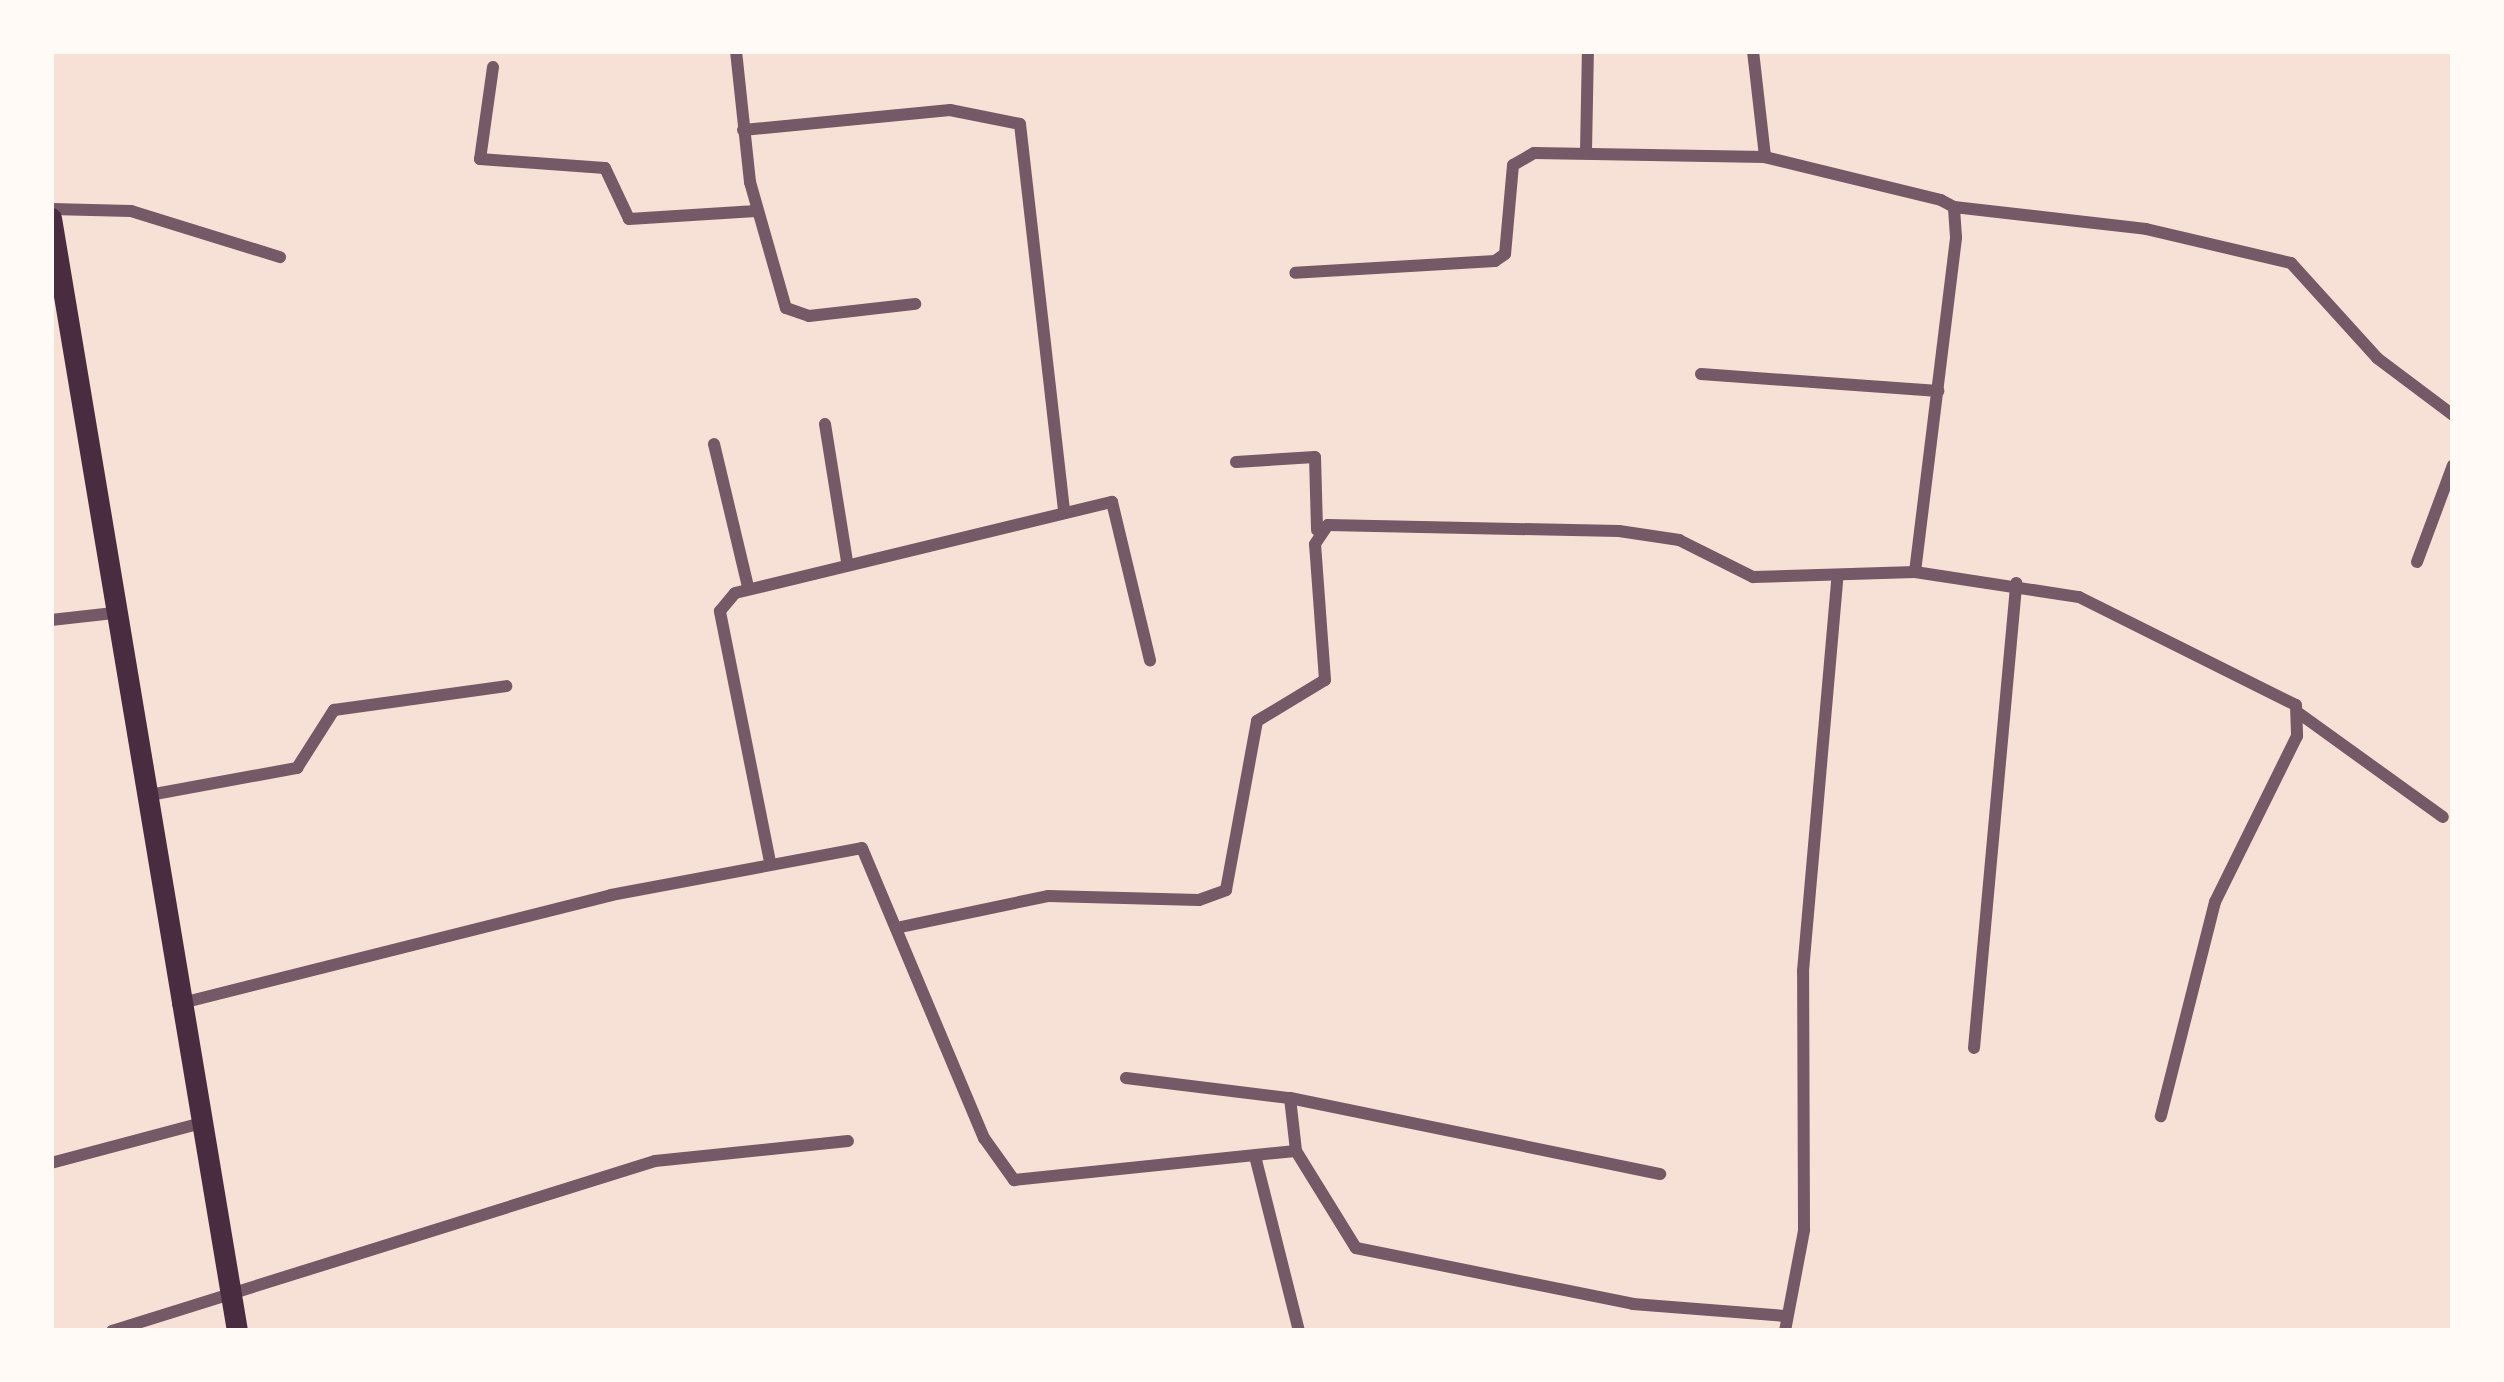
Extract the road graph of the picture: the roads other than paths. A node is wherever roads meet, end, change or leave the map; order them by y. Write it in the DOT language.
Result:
graph roads {
  1 [pos="736,51"];
  2 [pos="1588,51"];
  3 [pos="1753,51"];
  4 [pos="494,67"];
  5 [pos="743,130"];
  6 [pos="1586,151"];
  7 [pos="1765,157"];
  8 [pos="1954,207"];
  9 [pos="756,211"];
  10 [pos="51,214"];
  11 [pos="54,249"];
  12 [pos="280,257"];
  13 [pos="1295,273"];
  14 [pos="915,304"];
  15 [pos="1701,374"];
  16 [pos="1938,391"];
  17 [pos="2453,415"];
  18 [pos="825,424"];
  19 [pos="714,444"];
  20 [pos="1236,462"];
  21 [pos="2453,465"];
  22 [pos="1064,510"];
  23 [pos="1317,530"];
  24 [pos="847,561"];
  25 [pos="2416,562"];
  26 [pos="1915,572"];
  27 [pos="1837,580"];
  28 [pos="2016,583"];
  29 [pos="748,587"];
  30 [pos="114,613"];
  31 [pos="51,620"];
  32 [pos="1150,660"];
  33 [pos="506,686"];
  34 [pos="2300,714"];
  35 [pos="142,796"];
  36 [pos="2443,817"];
  37 [pos="770,862"];
  38 [pos="896,928"];
  39 [pos="176,1004"];
  40 [pos="1974,1048"];
  41 [pos="1126,1078"];
  42 [pos="1290,1098"];
  43 [pos="2161,1116"];
  44 [pos="194,1125"];
  45 [pos="848,1141"];
  46 [pos="1297,1151"];
  47 [pos="1255,1156"];
  48 [pos="51,1163"];
  49 [pos="1660,1174"];
  50 [pos="228,1297"];
  51 [pos="1786,1324"];
  52 [pos="112,1331"];
  53 [pos="236,1331"];
  54 [pos="1299,1331"];
  1 -- 5 [label="street"];
  2 -- 6 [label="street"];
  3 -- 7 [label="street"];
  4 -- 9 [label="street"];
  5 -- 9 [label="street"];
  5 -- 22 [label="street"];
  6 -- 7 [label="street"];
  6 -- 13 [label="street"];
  7 -- 8 [label="street"];
  8 -- 16 [label="street"];
  8 -- 17 [label="street"];
  9 -- 14 [label="street"];
  10 -- 11 [label="main road"];
  10 -- 12 [label="street"];
  11 -- 30 [label="main road"];
  15 -- 16 [label="street"];
  16 -- 26 [label="street"];
  18 -- 24 [label="street"];
  19 -- 29 [label="street"];
  20 -- 23 [label="street"];
  21 -- 25 [label="street"];
  22 -- 24 [label="street"];
  22 -- 32 [label="street"];
  23 -- 27 [label="street"];
  23 -- 38 [label="street"];
  24 -- 29 [label="street"];
  26 -- 27 [label="street"];
  26 -- 28 [label="street"];
  27 -- 51 [label="street"];
  28 -- 34 [label="street"];
  28 -- 40 [label="street"];
  29 -- 37 [label="street"];
  30 -- 31 [label="street"];
  30 -- 35 [label="main road"];
  33 -- 35 [label="street"];
  34 -- 36 [label="street"];
  34 -- 43 [label="street"];
  35 -- 39 [label="main road"];
  37 -- 38 [label="street"];
  37 -- 39 [label="street"];
  38 -- 47 [label="street"];
  39 -- 44 [label="main road"];
  41 -- 42 [label="street"];
  42 -- 46 [label="street"];
  42 -- 49 [label="street"];
  44 -- 48 [label="street"];
  44 -- 50 [label="main road"];
  45 -- 50 [label="street"];
  46 -- 47 [label="street"];
  46 -- 51 [label="street"];
  47 -- 54 [label="street"];
  50 -- 52 [label="street"];
  50 -- 53 [label="main road"];
}
